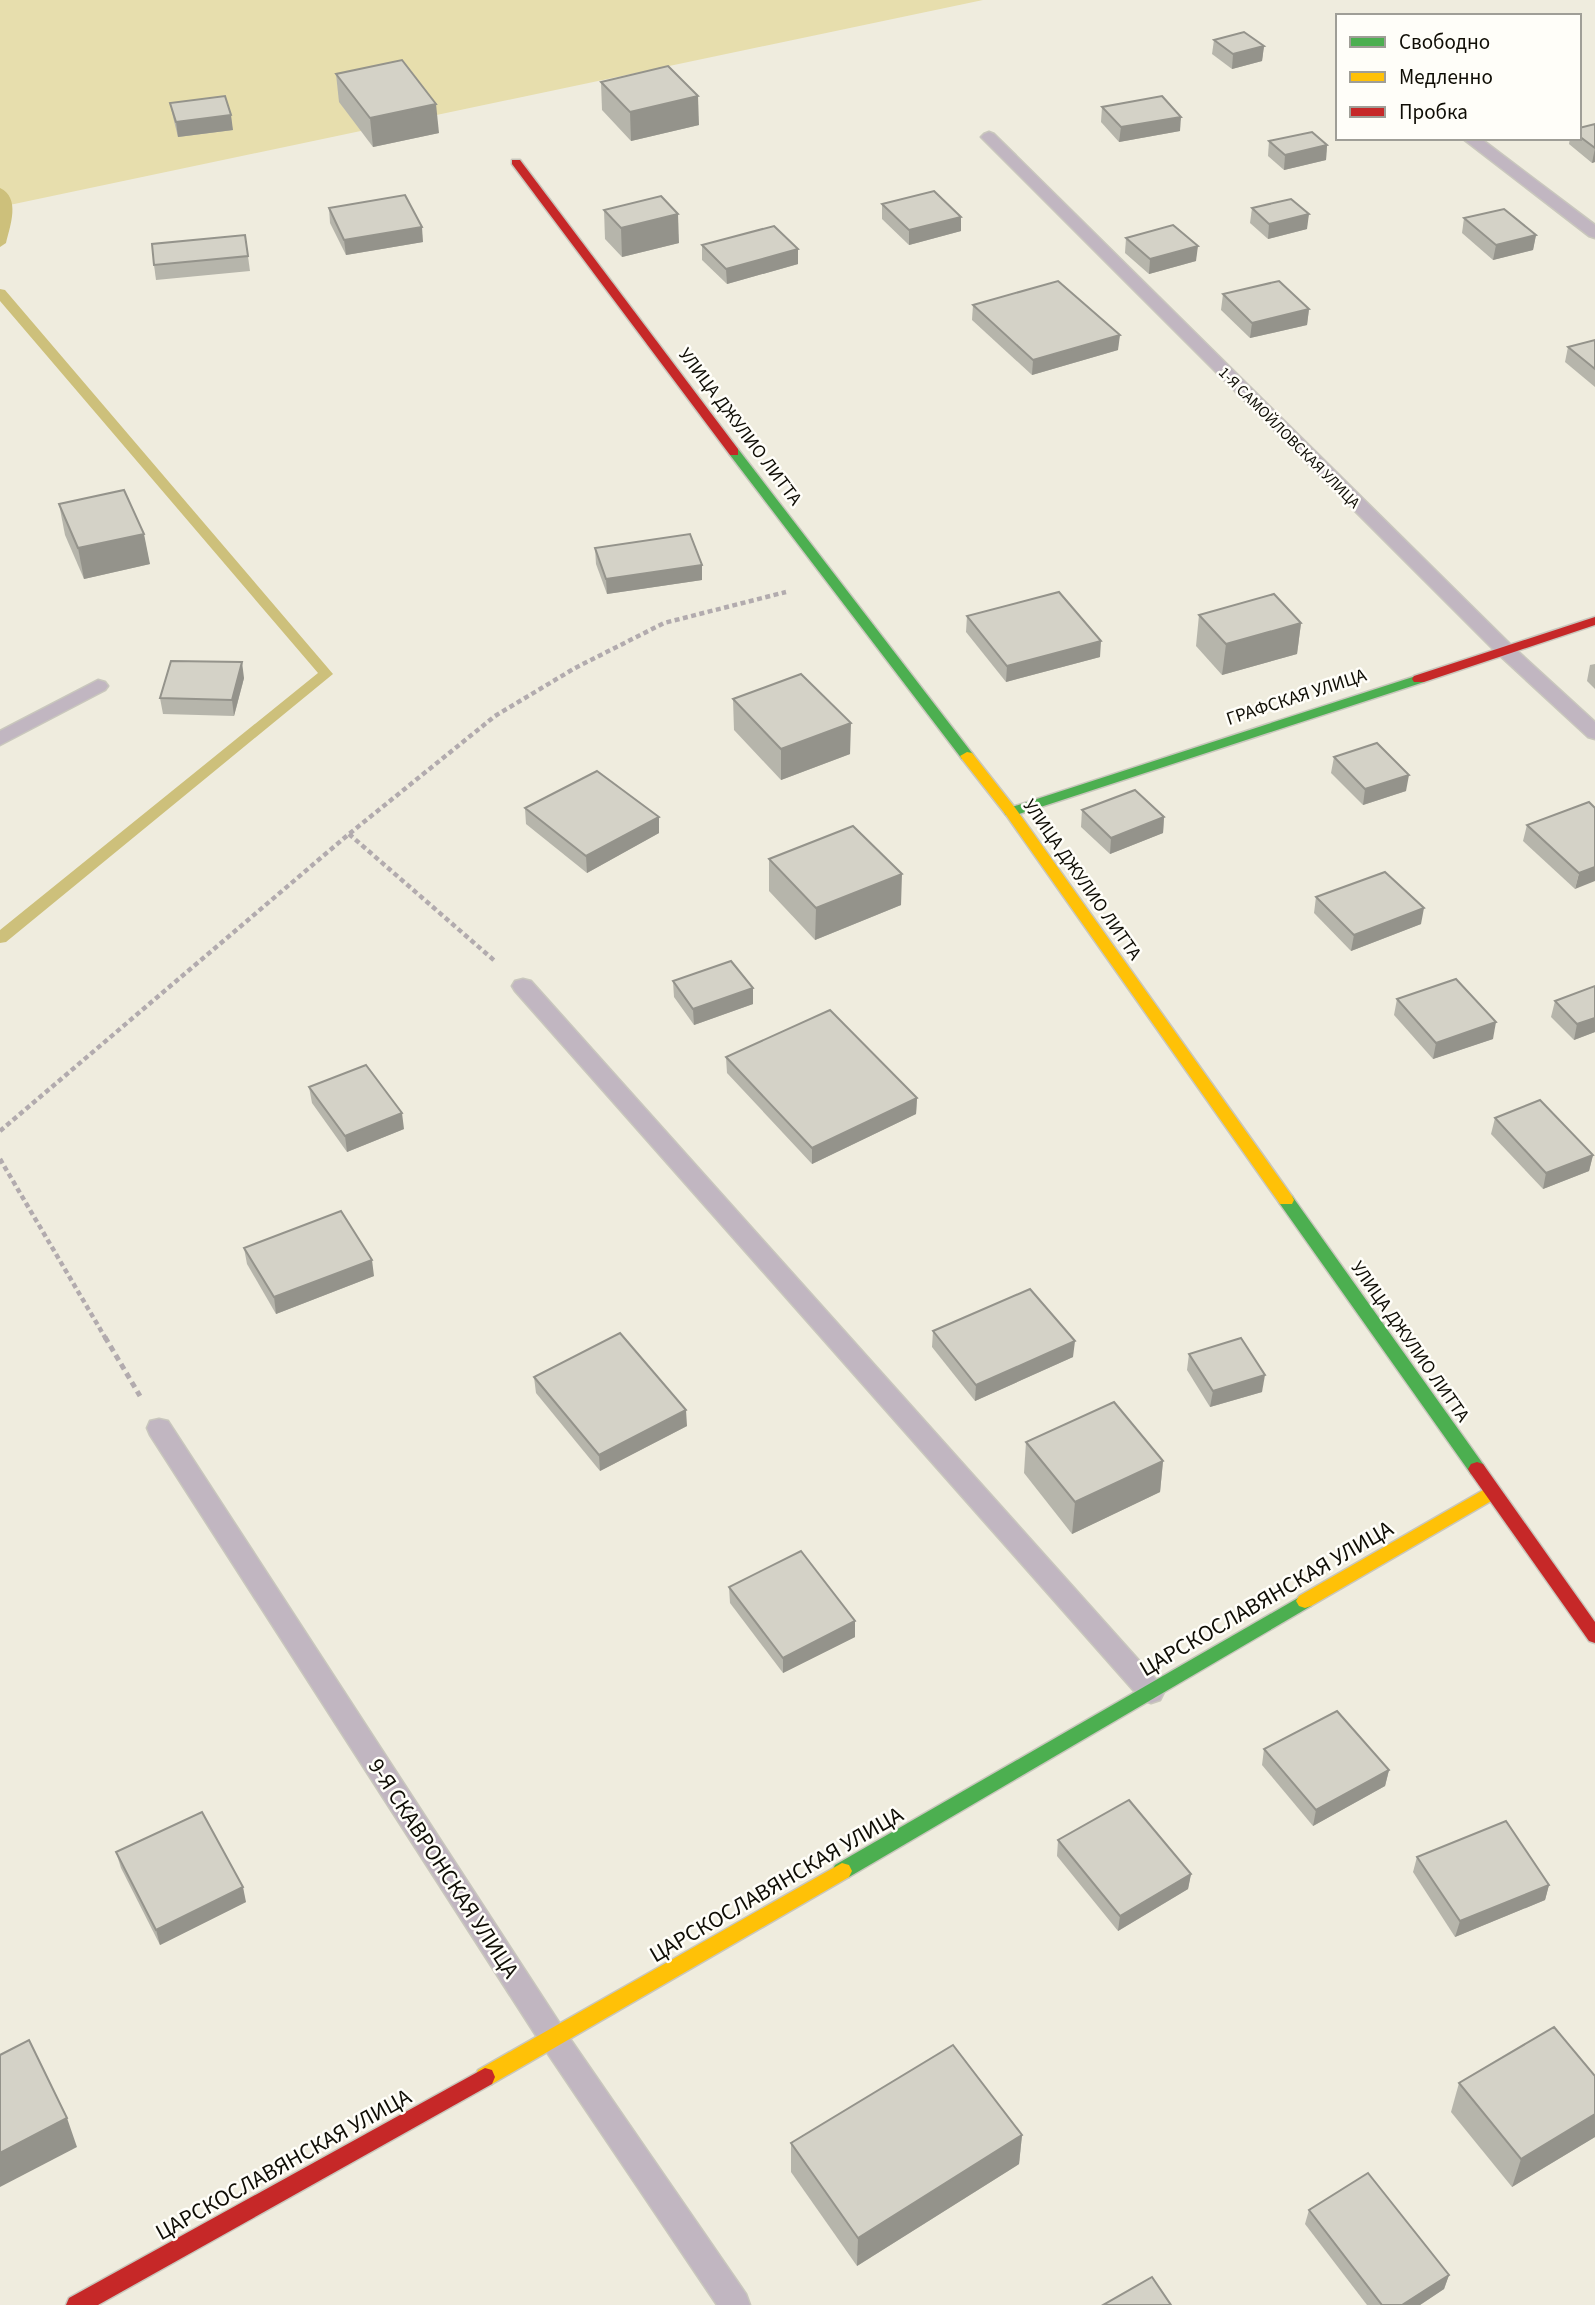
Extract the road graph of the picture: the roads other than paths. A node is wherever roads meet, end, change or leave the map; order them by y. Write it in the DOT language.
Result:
graph roads {
  1 [pos="989,137"];
  2 [pos="1473,140"];
  3 [pos="516,162"];
  4 [pos="1595,233"];
  5 [pos="1595,621"];
  6 [pos="1504,649"];
  7 [pos="98,686"];
  8 [pos="1595,733"];
  9 [pos="0,739"];
  10 [pos="1011,813"];
  11 [pos="523,985"];
  12 [pos="159,1428"];
  13 [pos="1492,1492"];
  14 [pos="1595,1636"];
  15 [pos="1151,1692"];
  16 [pos="554,2039"];
  17 [pos="77,2305"];
  18 [pos="735,2305"];
  1 -- 6 [label="lane, 1-Я САМОЙЛОВСКАЯ УЛИЦА"];
  2 -- 4 [label="lane"];
  3 -- 10 [label="street, УЛИЦА ДЖУЛИО ЛИТТА"];
  5 -- 6 [label="street, ГРАФСКАЯ УЛИЦА"];
  6 -- 8 [label="lane, 1-Я САМОЙЛОВСКАЯ УЛИЦА"];
  6 -- 10 [label="street, ГРАФСКАЯ УЛИЦА"];
  7 -- 9 [label="lane"];
  10 -- 13 [label="street, УЛИЦА ДЖУЛИО ЛИТТА"];
  11 -- 15 [label="lane"];
  12 -- 16 [label="lane, 9-Я СКАВРОНСКАЯ УЛИЦА"];
  13 -- 14 [label="street, УЛИЦА ДЖУЛИО ЛИТТА"];
  13 -- 15 [label="street, ЦАРСКОСЛАВЯНСКАЯ УЛИЦА"];
  15 -- 16 [label="street, ЦАРСКОСЛАВЯНСКАЯ УЛИЦА"];
  16 -- 17 [label="street, ЦАРСКОСЛАВЯНСКАЯ УЛИЦА"];
  16 -- 18 [label="lane, 9-Я СКАВРОНСКАЯ УЛИЦА"];
}
